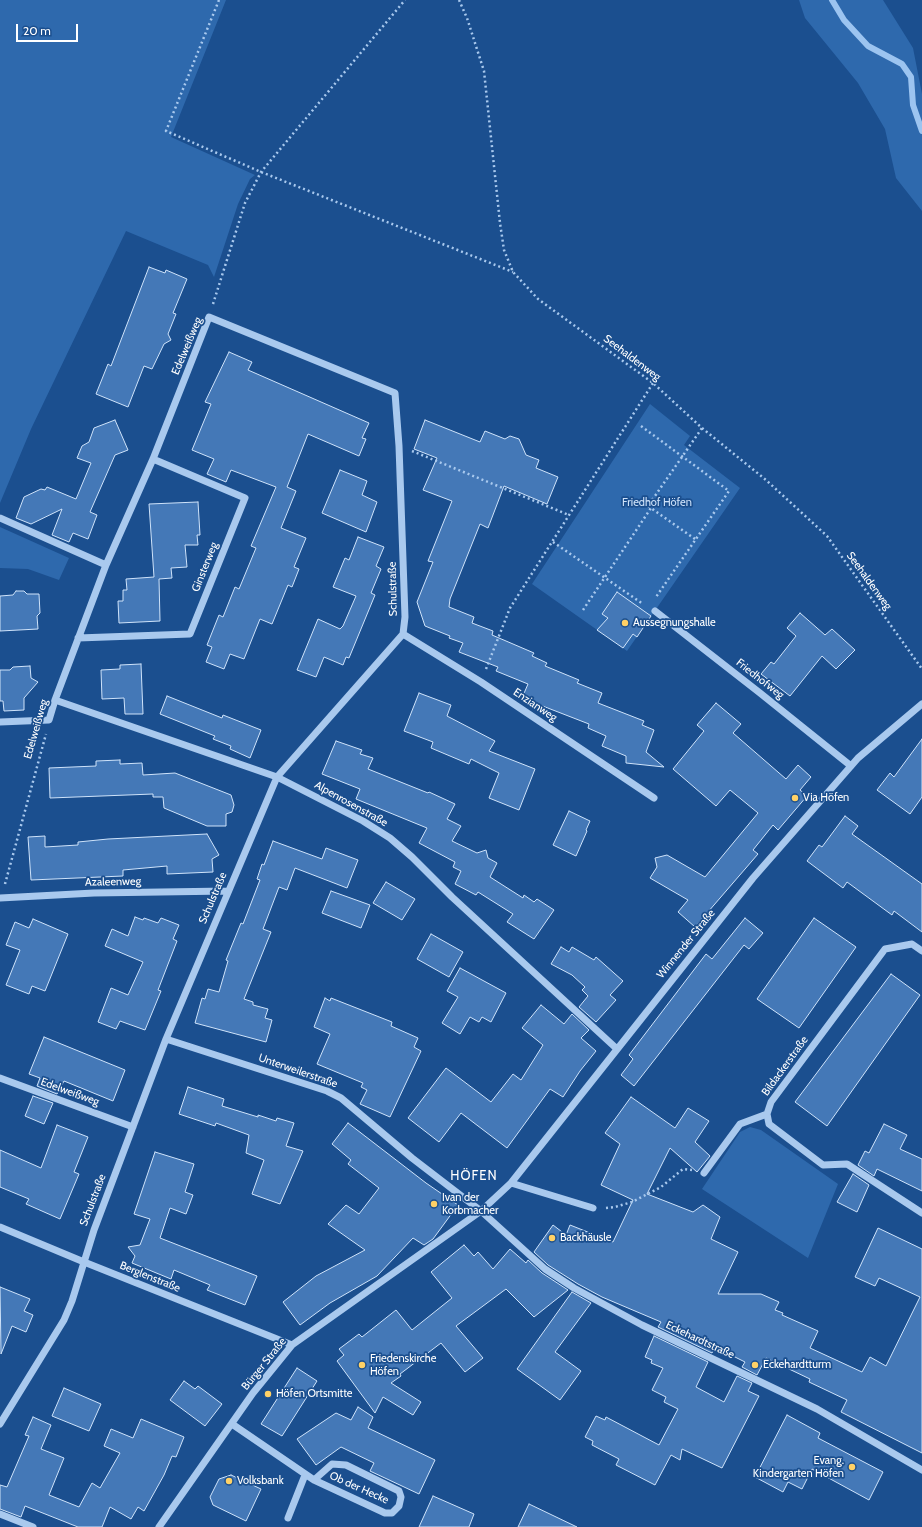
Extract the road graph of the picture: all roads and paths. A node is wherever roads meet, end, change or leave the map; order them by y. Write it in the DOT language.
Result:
graph roads {
  1 [pos="220,0"];
  2 [pos="406,0"];
  3 [pos="458,0"];
  4 [pos="261,172"];
  5 [pos="513,272"];
  6 [pos="209,317"];
  7 [pos="653,384"];
  8 [pos="395,392"];
  9 [pos="641,426"];
  10 [pos="702,428"];
  11 [pos="399,446"];
  12 [pos="682,457"];
  13 [pos="153,459"];
  14 [pos="651,508"];
  15 [pos="569,516"];
  16 [pos="0,518"];
  17 [pos="695,539"];
  18 [pos="553,542"];
  19 [pos="106,565"];
  20 [pos="605,577"];
  21 [pos="652,609"];
  22 [pos="583,610"];
  23 [pos="403,634"];
  24 [pos="78,638"];
  25 [pos="922,669"];
  26 [pos="480,682"];
  27 [pos="55,700"];
  28 [pos="922,704"];
  29 [pos="49,720"];
  30 [pos="0,722"];
  31 [pos="851,766"];
  32 [pos="277,777"];
  33 [pos="654,798"];
  34 [pos="228,891"];
  35 [pos="0,899"];
  36 [pos="922,951"];
  37 [pos="166,1039"];
  38 [pos="617,1049"];
  39 [pos="0,1078"];
  40 [pos="767,1114"];
  41 [pos="133,1127"];
  42 [pos="704,1173"];
  43 [pos="511,1183"];
  44 [pos="593,1208"];
  45 [pos="481,1211"];
  46 [pos="922,1213"];
  47 [pos="0,1227"];
  48 [pos="84,1262"];
  49 [pos="292,1345"];
  50 [pos="0,1424"];
  51 [pos="232,1424"];
  52 [pos="922,1470"];
  53 [pos="305,1475"];
  54 [pos="314,1480"];
  55 [pos="0,1514"];
  56 [pos="288,1518"];
  57 [pos="33,1527"];
  58 [pos="159,1527"];
  1 -- 4 [label="path"];
  2 -- 4 [label="path"];
  3 -- 5 [label="path, Seehaldenweg"];
  4 -- 5 [label="path"];
  4 -- 6 [label="path"];
  5 -- 7 [label="path, Seehaldenweg"];
  6 -- 8 [label="street, Edelweißweg"];
  6 -- 13 [label="street, Edelweißweg"];
  7 -- 10 [label="path, Seehaldenweg"];
  7 -- 15 [label="path"];
  8 -- 11 [label="street, Schulstraße"];
  9 -- 12 [label="path"];
  10 -- 12 [label="path"];
  10 -- 25 [label="path, Seehaldenweg"];
  11 -- 15 [label="path"];
  11 -- 23 [label="street, Schulstraße"];
  12 -- 14 [label="path"];
  12 -- 17 [label="path"];
  13 -- 19 [label="street, Edelweißweg"];
  13 -- 24 [label="street, Ginsterweg"];
  14 -- 17 [label="path"];
  14 -- 20 [label="path"];
  15 -- 18 [label="path"];
  16 -- 19 [label="street"];
  17 -- 21 [label="path"];
  18 -- 20 [label="path"];
  18 -- 26 [label="path"];
  19 -- 24 [label="street, Edelweißweg"];
  20 -- 21 [label="path"];
  20 -- 22 [label="path"];
  21 -- 31 [label="street, Friedhofweg"];
  23 -- 26 [label="street, Enzianweg"];
  23 -- 32 [label="street, Schulstraße"];
  24 -- 27 [label="street, Edelweißweg"];
  26 -- 33 [label="street, Enzianweg"];
  27 -- 29 [label="street, Edelweißweg"];
  27 -- 32 [label="street, Alpenrosenstraße"];
  28 -- 31 [label="street, Winnender Straße"];
  29 -- 30 [label="street"];
  29 -- 35 [label="path, Edelweißweg"];
  31 -- 38 [label="street, Winnender Straße"];
  32 -- 34 [label="street, Schulstraße"];
  32 -- 38 [label="street, Alpenrosenstraße"];
  34 -- 35 [label="street, Azaleenweg"];
  34 -- 37 [label="street, Schulstraße"];
  36 -- 40 [label="street, Bildackerstraße"];
  37 -- 41 [label="street, Schulstraße"];
  37 -- 45 [label="street, Unterweilerstraße"];
  38 -- 43 [label="street, Winnender Straße"];
  39 -- 41 [label="street, Edelweißweg"];
  40 -- 42 [label="street"];
  40 -- 46 [label="street, Bildackerstraße"];
  41 -- 48 [label="street, Schulstraße"];
  42 -- 44 [label="path"];
  43 -- 44 [label="street"];
  43 -- 45 [label="street, Winnender Straße"];
  45 -- 49 [label="street, Bürger Straße"];
  45 -- 52 [label="street, Eckehardtstraße"];
  47 -- 48 [label="street, Berglenstraße"];
  48 -- 49 [label="street, Berglenstraße"];
  48 -- 50 [label="street, Schulstraße"];
  49 -- 51 [label="street, Bürger Straße"];
  51 -- 53 [label="street, Ob der Hecke"];
  51 -- 58 [label="street, Bürger Straße"];
  53 -- 54 [label="street, Ob der Hecke"];
  53 -- 56 [label="street"];
  54 -- 54 [label="street, Ob der Hecke"];
  55 -- 57 [label="street"];
}
